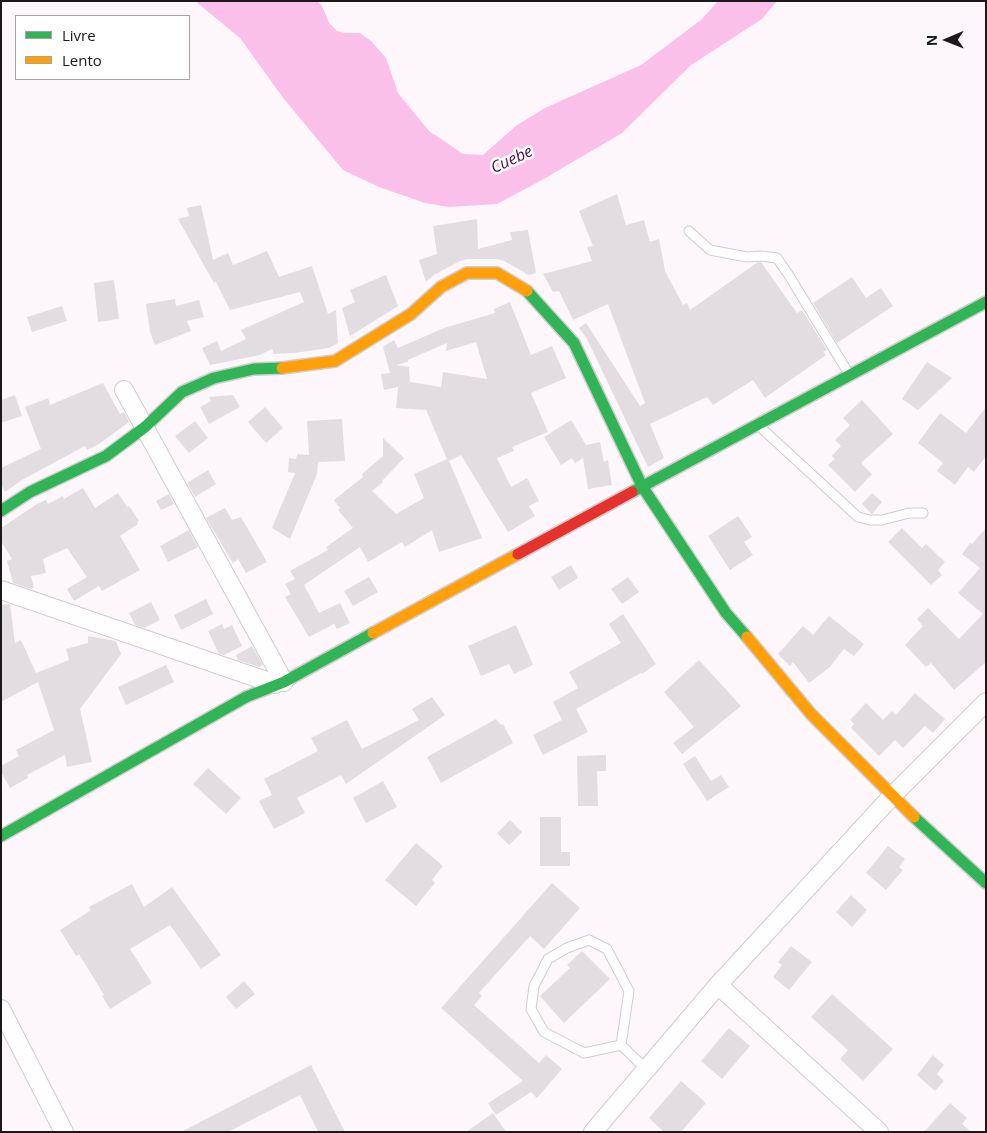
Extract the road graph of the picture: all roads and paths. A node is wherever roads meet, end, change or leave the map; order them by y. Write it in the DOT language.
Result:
graph roads {
  1 [pos="689,231"];
  2 [pos="986,302"];
  3 [pos="850,375"];
  4 [pos="124,390"];
  5 [pos="758,424"];
  6 [pos="145,426"];
  7 [pos="642,486"];
  8 [pos="1,511"];
  9 [pos="923,513"];
  10 [pos="1,590"];
  11 [pos="280,683"];
  12 [pos="986,702"];
  13 [pos="892,796"];
  14 [pos="1,836"];
  15 [pos="986,883"];
  16 [pos="718,985"];
  17 [pos="1,1009"];
  18 [pos="621,1045"];
  19 [pos="646,1069"];
  20 [pos="64,1132"];
  21 [pos="593,1132"];
  22 [pos="879,1132"];
  1 -- 3 [label="lane"];
  2 -- 3 [label="street"];
  3 -- 5 [label="street"];
  4 -- 6 [label="street"];
  5 -- 7 [label="street"];
  5 -- 9 [label="lane"];
  6 -- 7 [label="street"];
  6 -- 8 [label="street"];
  6 -- 11 [label="street"];
  7 -- 11 [label="street"];
  7 -- 13 [label="street"];
  10 -- 11 [label="street"];
  11 -- 14 [label="street"];
  12 -- 13 [label="street"];
  13 -- 15 [label="street"];
  13 -- 16 [label="street"];
  16 -- 19 [label="street"];
  16 -- 22 [label="street"];
  17 -- 20 [label="street"];
  18 -- 18 [label="lane"];
  18 -- 19 [label="lane"];
  19 -- 21 [label="street"];
}
